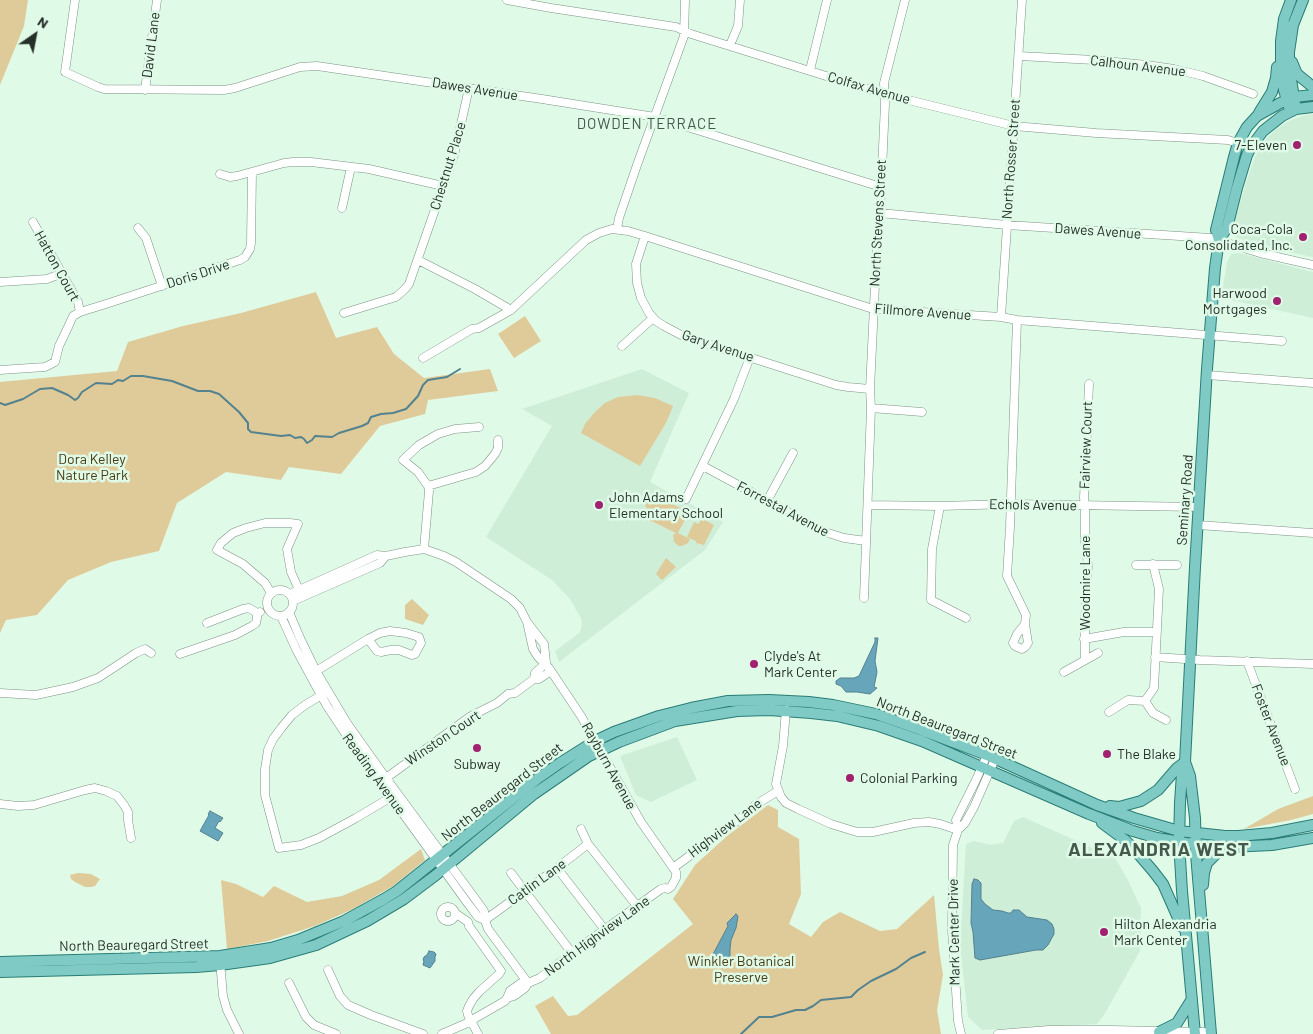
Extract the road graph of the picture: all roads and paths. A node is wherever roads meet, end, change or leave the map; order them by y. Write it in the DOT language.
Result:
graph roads {
  1 [pos="75,0"];
  2 [pos="157,0"];
  3 [pos="507,0"];
  4 [pos="685,0"];
  5 [pos="740,0"];
  6 [pos="827,0"];
  7 [pos="905,0"];
  8 [pos="1022,0"];
  9 [pos="1291,0"];
  10 [pos="1303,0"];
  11 [pos="550,4"];
  12 [pos="684,31"];
  13 [pos="1281,41"];
  14 [pos="730,45"];
  15 [pos="1289,52"];
  16 [pos="1019,56"];
  17 [pos="810,70"];
  18 [pos="1313,87"];
  19 [pos="469,88"];
  20 [pos="145,90"];
  21 [pos="884,94"];
  22 [pos="1253,94"];
  23 [pos="1313,95"];
  24 [pos="1290,99"];
  25 [pos="1313,107"];
  26 [pos="1293,111"];
  27 [pos="1257,116"];
  28 [pos="655,118"];
  29 [pos="1014,126"];
  30 [pos="1238,143"];
  31 [pos="351,167"];
  32 [pos="252,172"];
  33 [pos="220,174"];
  34 [pos="443,186"];
  35 [pos="881,187"];
  36 [pos="342,208"];
  37 [pos="880,213"];
  38 [pos="33,222"];
  39 [pos="1007,225"];
  40 [pos="138,228"];
  41 [pos="617,229"];
  42 [pos="645,236"];
  43 [pos="1219,240"];
  44 [pos="418,260"];
  45 [pos="1313,265"];
  46 [pos="62,273"];
  47 [pos="0,282"];
  48 [pos="162,286"];
  49 [pos="511,310"];
  50 [pos="874,310"];
  51 [pos="80,312"];
  52 [pos="344,313"];
  53 [pos="1001,317"];
  54 [pos="653,318"];
  55 [pos="1017,320"];
  56 [pos="1210,335"];
  57 [pos="1282,341"];
  58 [pos="622,346"];
  59 [pos="750,357"];
  60 [pos="423,358"];
  61 [pos="0,370"];
  62 [pos="1206,375"];
  63 [pos="1313,383"];
  64 [pos="1089,384"];
  65 [pos="870,389"];
  66 [pos="871,408"];
  67 [pos="922,412"];
  68 [pos="479,427"];
  69 [pos="498,440"];
  70 [pos="793,453"];
  71 [pos="703,466"];
  72 [pos="428,486"];
  73 [pos="686,499"];
  74 [pos="767,501"];
  75 [pos="1011,504"];
  76 [pos="868,505"];
  77 [pos="940,506"];
  78 [pos="1085,506"];
  79 [pos="1199,507"];
  80 [pos="1198,525"];
  81 [pos="1313,533"];
  82 [pos="866,541"];
  83 [pos="424,549"];
  84 [pos="386,556"];
  85 [pos="1153,564"];
  86 [pos="1136,565"];
  87 [pos="1177,565"];
  88 [pos="298,590"];
  89 [pos="271,593"];
  90 [pos="291,598"];
  91 [pos="864,598"];
  92 [pos="268,608"];
  93 [pos="289,612"];
  94 [pos="257,613"];
  95 [pos="281,616"];
  96 [pos="966,618"];
  97 [pos="527,622"];
  98 [pos="207,623"];
  99 [pos="1025,624"];
  100 [pos="1156,632"];
  101 [pos="368,638"];
  102 [pos="1084,639"];
  103 [pos="152,653"];
  104 [pos="1098,653"];
  105 [pos="180,654"];
  106 [pos="1155,657"];
  107 [pos="1190,659"];
  108 [pos="1085,660"];
  109 [pos="1247,661"];
  110 [pos="546,663"];
  111 [pos="1313,664"];
  112 [pos="551,671"];
  113 [pos="1064,672"];
  114 [pos="313,673"];
  115 [pos="534,679"];
  116 [pos="0,693"];
  117 [pos="324,694"];
  118 [pos="1145,701"];
  119 [pos="786,710"];
  120 [pos="1109,712"];
  121 [pos="1166,720"];
  122 [pos="598,746"];
  123 [pos="991,757"];
  124 [pos="1185,762"];
  125 [pos="986,769"];
  126 [pos="1182,773"];
  127 [pos="383,780"];
  128 [pos="1295,789"];
  129 [pos="778,791"];
  130 [pos="394,795"];
  131 [pos="0,804"];
  132 [pos="1097,804"];
  133 [pos="1089,814"];
  134 [pos="1313,825"];
  135 [pos="581,829"];
  136 [pos="958,830"];
  137 [pos="1180,831"];
  138 [pos="1194,836"];
  139 [pos="131,838"];
  140 [pos="1313,838"];
  141 [pos="1179,842"];
  142 [pos="588,844"];
  143 [pos="1229,847"];
  144 [pos="443,862"];
  145 [pos="557,868"];
  146 [pos="673,868"];
  147 [pos="511,873"];
  148 [pos="525,891"];
  149 [pos="473,896"];
  150 [pos="466,902"];
  151 [pos="637,906"];
  152 [pos="485,920"];
  153 [pos="1201,928"];
  154 [pos="605,930"];
  155 [pos="1186,937"];
  156 [pos="572,953"];
  157 [pos="220,961"];
  158 [pos="0,962"];
  159 [pos="328,970"];
  160 [pos="0,972"];
  161 [pos="289,983"];
  162 [pos="528,983"];
  163 [pos="1192,999"];
  164 [pos="471,1021"];
  165 [pos="1159,1032"];
  166 [pos="1202,1033"];
  167 [pos="240,1034"];
  168 [pos="336,1034"];
  169 [pos="423,1034"];
  170 [pos="442,1034"];
  171 [pos="478,1034"];
  172 [pos="961,1034"];
  173 [pos="998,1034"];
  1 -- 20 [label="street, Dawes Avenue"];
  2 -- 20 [label="street, David Lane"];
  3 -- 11 [label="street, Colfax Avenue"];
  4 -- 12 [label="street"];
  5 -- 14 [label="street"];
  6 -- 17 [label="street"];
  7 -- 21 [label="street, North Stevens Street"];
  8 -- 16 [label="street, North Rosser Street"];
  9 -- 13 [label="main road"];
  10 -- 15 [label="main road"];
  11 -- 12 [label="street, Colfax Avenue"];
  12 -- 14 [label="street, Colfax Avenue"];
  12 -- 28 [label="street"];
  13 -- 24 [label="main road"];
  13 -- 27 [label="main road"];
  14 -- 17 [label="street, Colfax Avenue"];
  15 -- 18 [label="main road"];
  15 -- 24 [label="main road"];
  16 -- 22 [label="street, Calhoun Avenue"];
  16 -- 29 [label="street, North Rosser Street"];
  17 -- 21 [label="street, Colfax Avenue"];
  19 -- 20 [label="street, Dawes Avenue"];
  19 -- 28 [label="street, Dawes Avenue"];
  19 -- 34 [label="street, Chestnut Place"];
  21 -- 29 [label="street, Colfax Avenue"];
  21 -- 35 [label="street, North Stevens Street"];
  23 -- 24 [label="main road"];
  24 -- 26 [label="main road"];
  24 -- 27 [label="main road, Seminary Road"];
  25 -- 26 [label="main road"];
  26 -- 43 [label="main road, Seminary Road"];
  27 -- 30 [label="main road, Seminary Road"];
  28 -- 35 [label="street, Dawes Avenue"];
  28 -- 41 [label="street"];
  29 -- 30 [label="street, Colfax Avenue"];
  29 -- 39 [label="street, North Rosser Street"];
  30 -- 43 [label="main road, Seminary Road"];
  31 -- 32 [label="street"];
  31 -- 34 [label="street"];
  31 -- 36 [label="street"];
  32 -- 33 [label="street"];
  32 -- 48 [label="street, Doris Drive"];
  34 -- 44 [label="street, Chestnut Place"];
  35 -- 37 [label="street, North Stevens Street"];
  37 -- 39 [label="street, Dawes Avenue"];
  37 -- 50 [label="street, North Stevens Street"];
  38 -- 46 [label="street, Hatton Court"];
  39 -- 43 [label="street, Dawes Avenue"];
  39 -- 53 [label="street, North Rosser Street"];
  40 -- 48 [label="street"];
  41 -- 42 [label="street, Fillmore Avenue"];
  41 -- 49 [label="street"];
  42 -- 50 [label="street, Fillmore Avenue"];
  42 -- 54 [label="street, Gary Avenue"];
  43 -- 45 [label="street, Dawes Avenue"];
  43 -- 56 [label="main road, Seminary Road"];
  44 -- 49 [label="street"];
  44 -- 52 [label="street, Chestnut Place"];
  46 -- 47 [label="street"];
  46 -- 51 [label="street, Hatton Court"];
  48 -- 51 [label="street, Doris Drive"];
  49 -- 60 [label="street"];
  50 -- 53 [label="street, Fillmore Avenue"];
  50 -- 65 [label="street, North Stevens Street"];
  51 -- 61 [label="street"];
  53 -- 55 [label="street, Fillmore Avenue"];
  54 -- 58 [label="street"];
  54 -- 59 [label="street, Gary Avenue"];
  55 -- 56 [label="street, Fillmore Avenue"];
  55 -- 75 [label="street"];
  56 -- 57 [label="street, Fillmore Avenue"];
  56 -- 62 [label="main road, Seminary Road"];
  59 -- 65 [label="street, Gary Avenue"];
  59 -- 71 [label="street"];
  62 -- 63 [label="street"];
  62 -- 79 [label="main road, Seminary Road"];
  64 -- 78 [label="street, Fairview Court"];
  65 -- 66 [label="street, North Stevens Street"];
  66 -- 67 [label="street"];
  66 -- 76 [label="street, North Stevens Street"];
  68 -- 72 [label="street"];
  69 -- 72 [label="street"];
  70 -- 74 [label="street"];
  71 -- 73 [label="street"];
  71 -- 74 [label="street, Forrestal Avenue"];
  72 -- 83 [label="street"];
  74 -- 82 [label="street, Forrestal Avenue"];
  75 -- 77 [label="street, Echols Avenue"];
  75 -- 78 [label="street, Echols Avenue"];
  75 -- 99 [label="street"];
  76 -- 77 [label="street, Echols Avenue"];
  76 -- 82 [label="street, North Stevens Street"];
  77 -- 96 [label="street"];
  78 -- 79 [label="street, Echols Avenue"];
  78 -- 102 [label="street, Woodmire Lane"];
  79 -- 80 [label="main road, Seminary Road"];
  80 -- 81 [label="street"];
  80 -- 107 [label="main road, Seminary Road"];
  82 -- 91 [label="street, North Stevens Street"];
  83 -- 84 [label="street, Rayburn Avenue"];
  83 -- 97 [label="street, Rayburn Avenue"];
  84 -- 88 [label="street, Rayburn Avenue"];
  84 -- 90 [label="street, Rayburn Avenue"];
  85 -- 86 [label="street"];
  85 -- 87 [label="street"];
  85 -- 100 [label="street"];
  88 -- 89 [label="street"];
  88 -- 90 [label="street, Rayburn Avenue"];
  89 -- 90 [label="street"];
  89 -- 92 [label="street"];
  90 -- 93 [label="street"];
  92 -- 94 [label="street"];
  92 -- 95 [label="street"];
  93 -- 95 [label="street"];
  93 -- 114 [label="street, Reading Avenue"];
  94 -- 98 [label="street"];
  94 -- 105 [label="street"];
  95 -- 114 [label="street, Reading Avenue"];
  97 -- 110 [label="street, Rayburn Avenue"];
  97 -- 110 [label="street, Rayburn Avenue"];
  100 -- 102 [label="street"];
  100 -- 106 [label="street"];
  101 -- 101 [label="street"];
  101 -- 114 [label="street"];
  102 -- 108 [label="street, Woodmire Lane"];
  103 -- 116 [label="street"];
  104 -- 108 [label="street"];
  106 -- 107 [label="street"];
  106 -- 118 [label="street"];
  107 -- 109 [label="street"];
  107 -- 124 [label="main road, Seminary Road"];
  108 -- 113 [label="street"];
  109 -- 111 [label="street"];
  109 -- 128 [label="street, Foster Avenue"];
  110 -- 112 [label="street, Rayburn Avenue"];
  110 -- 115 [label="street, Winston Court"];
  112 -- 115 [label="street, Winston Court"];
  112 -- 122 [label="street, Rayburn Avenue"];
  114 -- 117 [label="street, Reading Avenue"];
  115 -- 127 [label="street, Winston Court"];
  117 -- 127 [label="street, Reading Avenue"];
  117 -- 130 [label="street"];
  118 -- 120 [label="street"];
  118 -- 121 [label="street"];
  119 -- 122 [label="main road, North Beauregard Street"];
  119 -- 125 [label="main road, North Beauregard Street"];
  119 -- 129 [label="street"];
  122 -- 123 [label="main road, North Beauregard Street"];
  122 -- 144 [label="main road, North Beauregard Street"];
  122 -- 146 [label="street, Rayburn Avenue"];
  123 -- 125 [label="street, Mark Center Drive"];
  123 -- 132 [label="main road, North Beauregard Street"];
  124 -- 126 [label="main road, Seminary Road"];
  124 -- 132 [label="main road"];
  124 -- 138 [label="main road, Seminary Road"];
  125 -- 133 [label="main road, North Beauregard Street"];
  125 -- 136 [label="street, Mark Center Drive"];
  126 -- 137 [label="main road, Seminary Road"];
  126 -- 138 [label="main road"];
  127 -- 130 [label="street, Reading Avenue"];
  129 -- 136 [label="street, Highview Lane"];
  129 -- 146 [label="street, Highview Lane"];
  130 -- 144 [label="street, Reading Avenue"];
  131 -- 139 [label="street"];
  132 -- 137 [label="main road, North Beauregard Street"];
  133 -- 141 [label="main road, North Beauregard Street"];
  133 -- 155 [label="main road"];
  134 -- 138 [label="main road, North Beauregard Street"];
  135 -- 142 [label="street"];
  136 -- 172 [label="street, Mark Center Drive"];
  137 -- 138 [label="main road, North Beauregard Street"];
  137 -- 141 [label="main road, Seminary Road"];
  138 -- 141 [label="main road, North Beauregard Street"];
  138 -- 143 [label="main road, North Beauregard Street"];
  138 -- 153 [label="main road, Seminary Road"];
  140 -- 143 [label="main road, North Beauregard Street"];
  141 -- 155 [label="main road, Seminary Road"];
  142 -- 145 [label="street, Catlin Lane"];
  142 -- 151 [label="street"];
  143 -- 153 [label="main road"];
  144 -- 149 [label="street, Reading Avenue"];
  144 -- 150 [label="street, Reading Avenue"];
  144 -- 157 [label="main road, North Beauregard Street"];
  145 -- 148 [label="street, Catlin Lane"];
  145 -- 154 [label="street"];
  146 -- 151 [label="street, North Highview Lane"];
  147 -- 148 [label="street"];
  148 -- 152 [label="street, Catlin Lane"];
  148 -- 156 [label="street"];
  149 -- 150 [label="street"];
  149 -- 152 [label="street, Reading Avenue"];
  150 -- 152 [label="street, Reading Avenue"];
  150 -- 164 [label="street"];
  151 -- 154 [label="street, North Highview Lane"];
  152 -- 162 [label="street, Reading Avenue"];
  153 -- 166 [label="main road, Seminary Road"];
  154 -- 156 [label="street, North Highview Lane"];
  155 -- 163 [label="main road, Seminary Road"];
  156 -- 162 [label="street, North Highview Lane"];
  157 -- 158 [label="main road, North Beauregard Street"];
  157 -- 160 [label="main road, North Beauregard Street"];
  157 -- 167 [label="street"];
  159 -- 169 [label="street"];
  161 -- 168 [label="street"];
  162 -- 164 [label="street, North Highview Lane"];
  163 -- 165 [label="main road"];
  163 -- 166 [label="main road, Seminary Road"];
  164 -- 170 [label="street, North Highview Lane"];
  164 -- 171 [label="street"];
  165 -- 166 [label="street"];
  165 -- 173 [label="street"];
}
